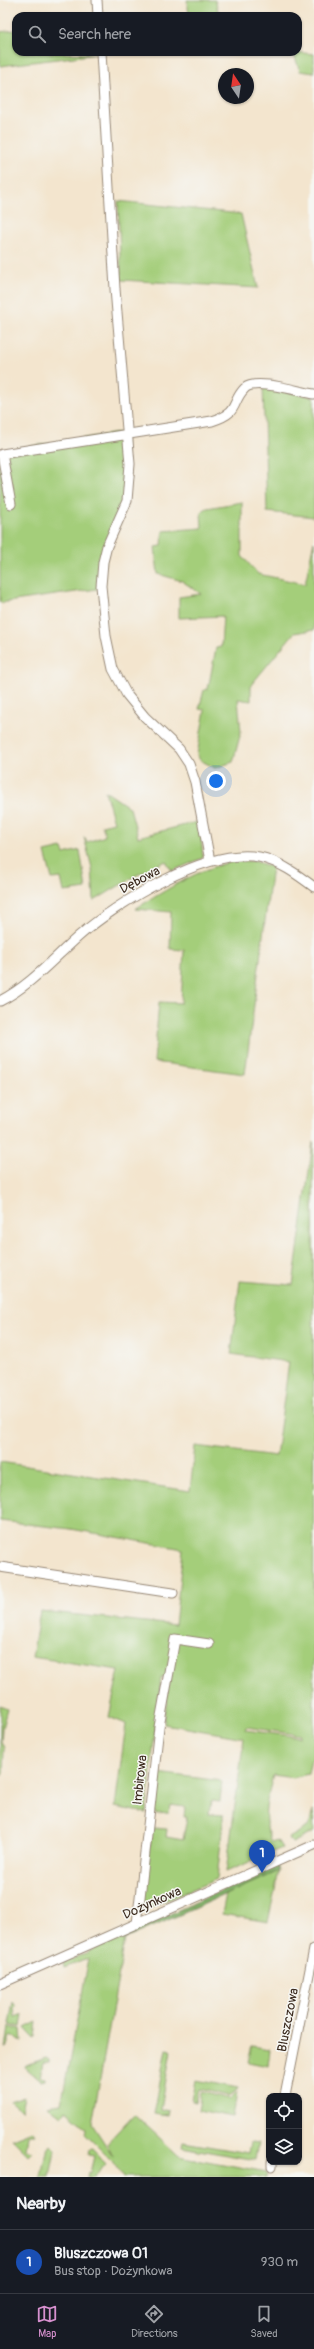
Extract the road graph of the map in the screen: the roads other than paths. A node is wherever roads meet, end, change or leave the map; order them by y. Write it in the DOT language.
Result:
graph roads {
  1 [pos="97,0"];
  2 [pos="98,12"];
  3 [pos="101,56"];
  4 [pos="314,394"];
  5 [pos="128,434"];
  6 [pos="11,504"];
  7 [pos="210,861"];
  8 [pos="314,887"];
  9 [pos="0,1001"];
  10 [pos="0,1567"];
  11 [pos="173,1593"];
  12 [pos="209,1644"];
  13 [pos="314,1845"];
  14 [pos="137,1924"];
  15 [pos="314,1949"];
  16 [pos="0,1984"];
  17 [pos="286,2093"];
  1 -- 2 [label="street"];
  3 -- 5 [label="street"];
  4 -- 5 [label="street"];
  5 -- 6 [label="street"];
  5 -- 7 [label="street"];
  7 -- 8 [label="street, Dębowa"];
  7 -- 9 [label="street, Dębowa"];
  10 -- 11 [label="street"];
  12 -- 14 [label="street, Imbirowa"];
  13 -- 14 [label="street, Dożynkowa"];
  14 -- 16 [label="street, Dożynkowa"];
  15 -- 17 [label="street, Bluszczowa"];
}
